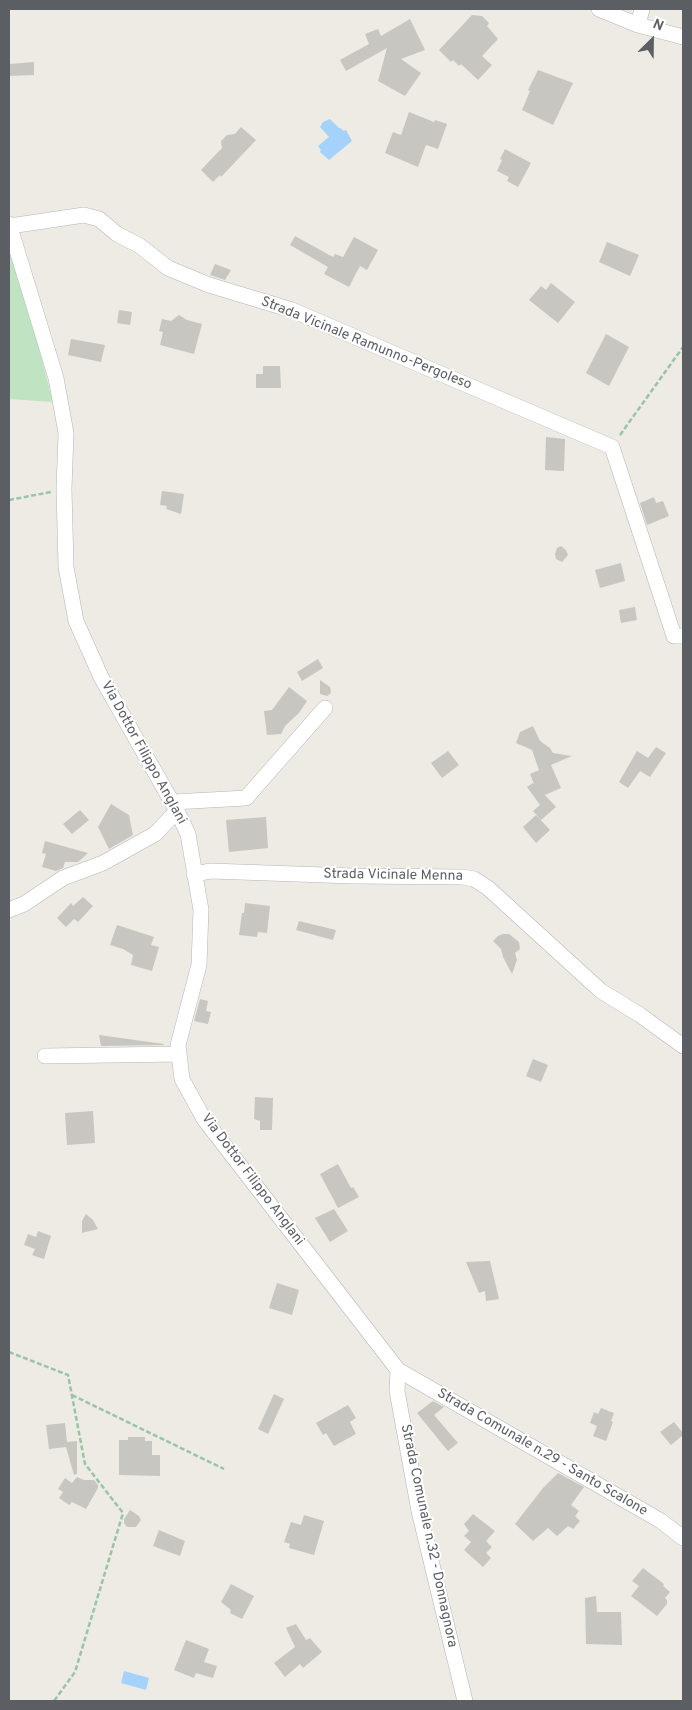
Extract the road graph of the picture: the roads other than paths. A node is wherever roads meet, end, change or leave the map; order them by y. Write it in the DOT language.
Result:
graph roads {
  1 [pos="599,9"];
  2 [pos="642,9"];
  3 [pos="638,24"];
  4 [pos="683,37"];
  5 [pos="10,225"];
  6 [pos="683,636"];
  7 [pos="325,708"];
  8 [pos="175,806"];
  9 [pos="194,874"];
  10 [pos="9,910"];
  11 [pos="683,1046"];
  12 [pos="179,1054"];
  13 [pos="44,1056"];
  14 [pos="398,1370"];
  15 [pos="683,1538"];
  16 [pos="464,1701"];
  1 -- 3 [label="street"];
  2 -- 3 [label="street"];
  3 -- 4 [label="street"];
  5 -- 6 [label="street, Strada Vicinale Ramunno-Pergoleso"];
  5 -- 8 [label="street, Via Dottor Filippo Anglani"];
  7 -- 8 [label="street"];
  8 -- 9 [label="street, Via Dottor Filippo Anglani"];
  8 -- 10 [label="street"];
  9 -- 11 [label="street, Strada Vicinale Menna"];
  9 -- 12 [label="street, Via Dottor Filippo Anglani"];
  12 -- 13 [label="street"];
  12 -- 14 [label="street, Via Dottor Filippo Anglani"];
  14 -- 15 [label="street, Strada Comunale n.29 - Santo Scalone"];
  14 -- 16 [label="street, Strada Comunale n.32 - Donnagnora"];
}
